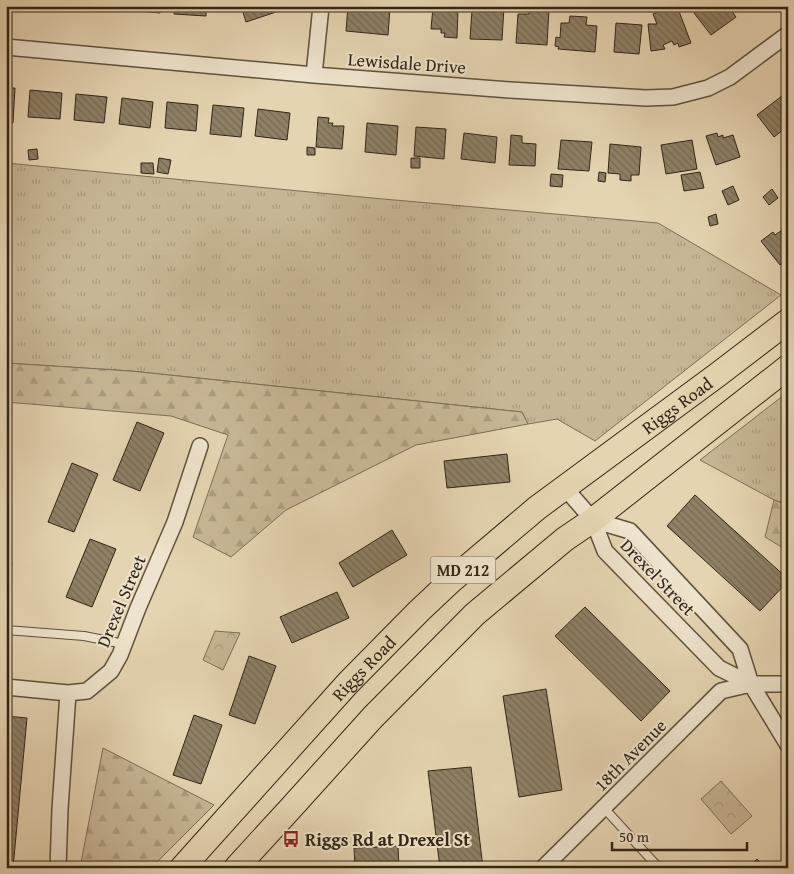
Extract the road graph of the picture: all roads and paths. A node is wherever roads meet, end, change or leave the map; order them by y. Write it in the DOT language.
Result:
graph roads {
  1 [pos="321,6"];
  2 [pos="788,34"];
  3 [pos="6,47"];
  4 [pos="314,75"];
  5 [pos="788,321"];
  6 [pos="788,367"];
  7 [pos="200,446"];
  8 [pos="565,488"];
  9 [pos="593,520"];
  10 [pos="6,630"];
  11 [pos="124,644"];
  12 [pos="751,684"];
  13 [pos="788,684"];
  14 [pos="6,687"];
  15 [pos="68,693"];
  16 [pos="788,745"];
  17 [pos="604,808"];
  18 [pos="58,868"];
  19 [pos="182,868"];
  20 [pos="236,868"];
  21 [pos="543,868"];
  22 [pos="659,868"];
  1 -- 4 [label="street"];
  2 -- 4 [label="street, Lewisdale Drive"];
  3 -- 4 [label="street, Lewisdale Drive"];
  5 -- 8 [label="main road, Riggs Road / MD 212"];
  6 -- 9 [label="main road, MD 212"];
  7 -- 11 [label="street, Drexel Street"];
  8 -- 9 [label="street"];
  8 -- 19 [label="main road, Riggs Road / MD 212"];
  9 -- 12 [label="street, Drexel Street"];
  9 -- 12 [label="street, Drexel Street"];
  9 -- 20 [label="main road, MD 212"];
  10 -- 11 [label="lane"];
  11 -- 15 [label="street, Drexel Street"];
  12 -- 13 [label="street, Drexel Street"];
  12 -- 16 [label="street"];
  12 -- 17 [label="street, 18th Avenue"];
  14 -- 15 [label="street, Drexel Street"];
  15 -- 18 [label="street"];
  17 -- 21 [label="street, 18th Avenue"];
  17 -- 22 [label="lane"];
}
